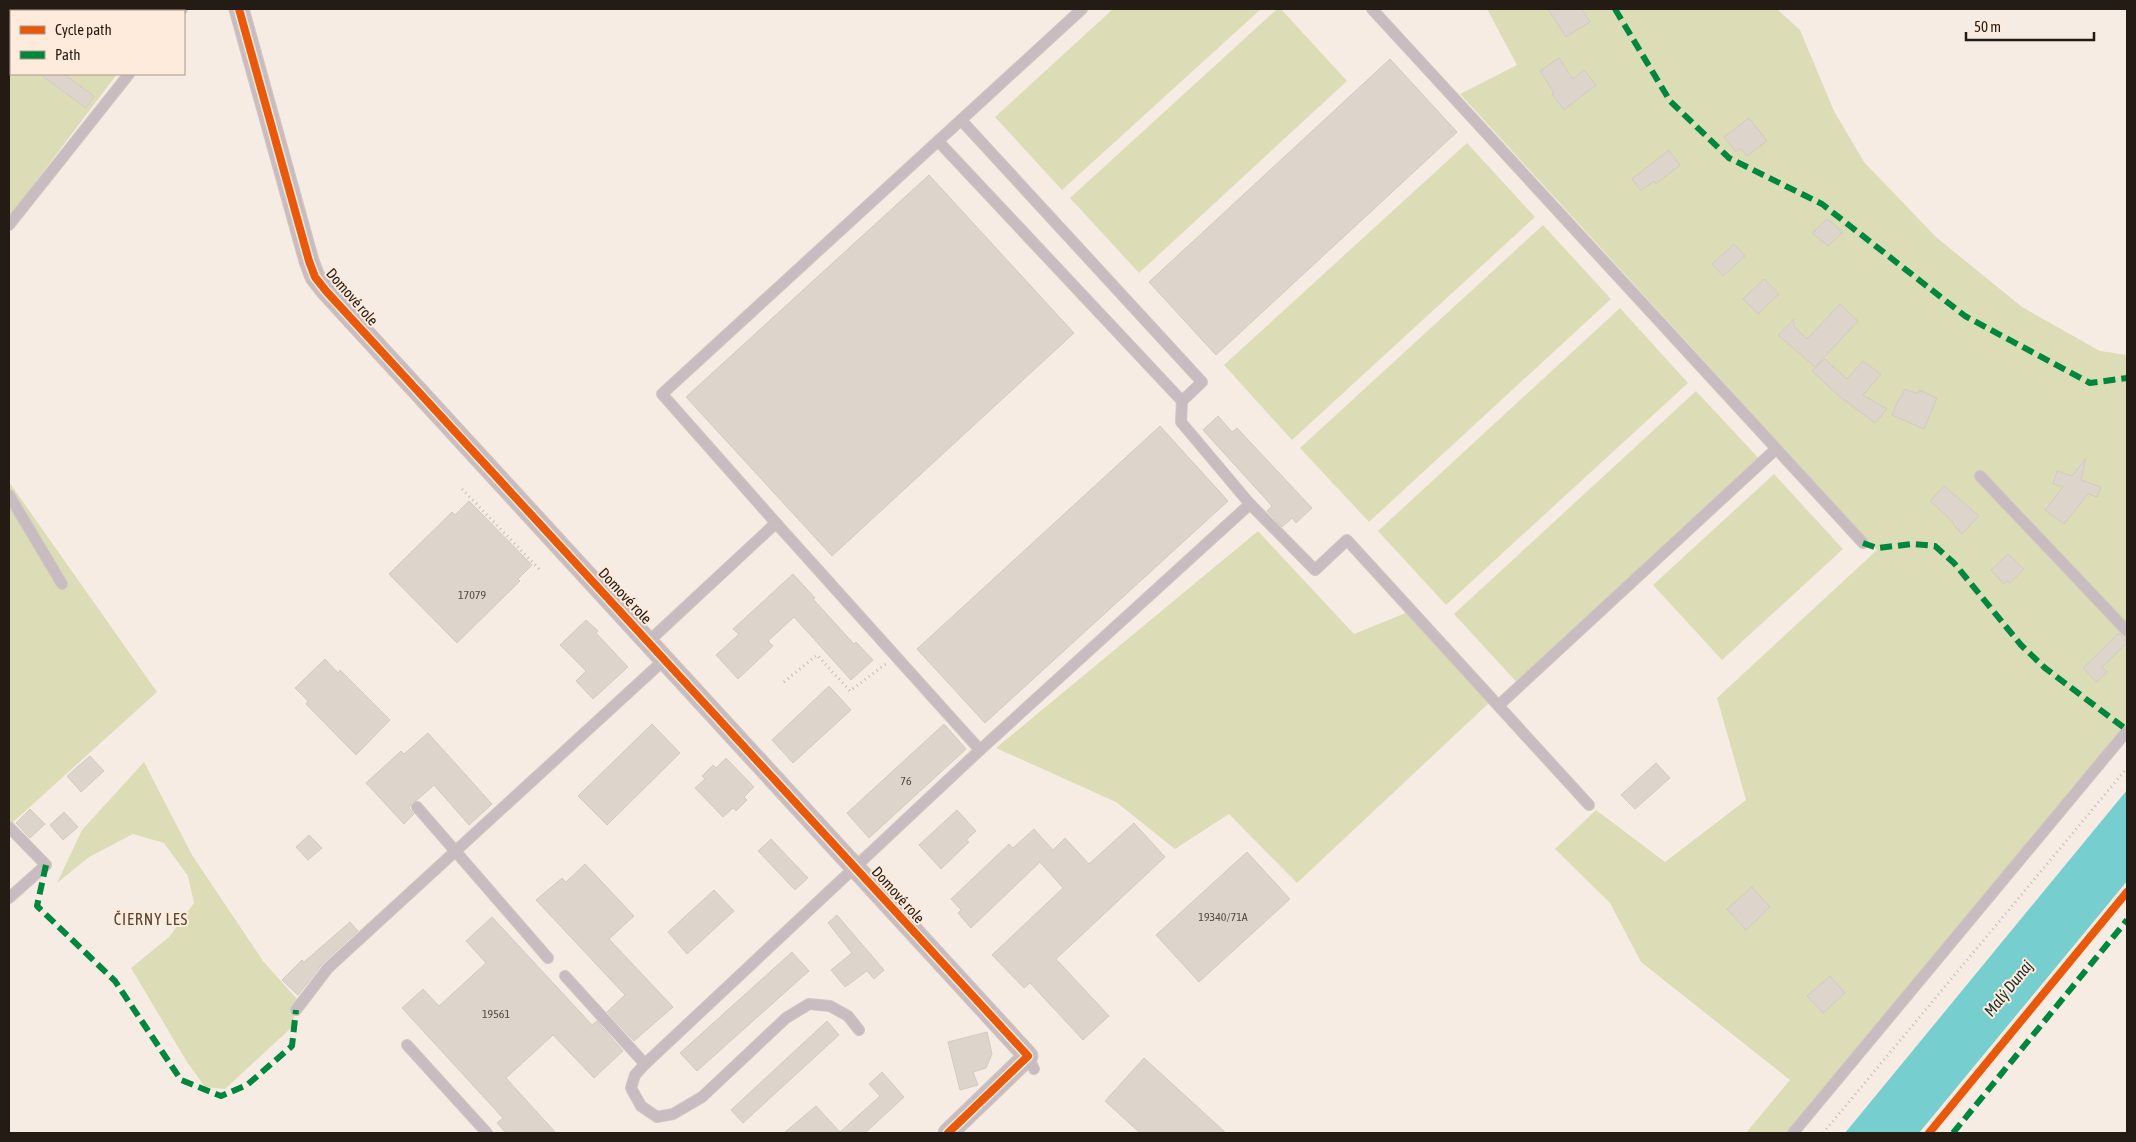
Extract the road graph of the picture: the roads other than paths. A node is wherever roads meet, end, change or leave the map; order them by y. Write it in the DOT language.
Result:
graph roads {
  1 [pos="238,9"];
  2 [pos="1082,9"];
  3 [pos="1372,9"];
  4 [pos="128,75"];
  5 [pos="961,120"];
  6 [pos="938,141"];
  7 [pos="9,225"];
  8 [pos="1182,401"];
  9 [pos="1776,449"];
  10 [pos="1980,476"];
  11 [pos="9,495"];
  12 [pos="1250,504"];
  13 [pos="776,523"];
  14 [pos="1863,543"];
  15 [pos="62,584"];
  16 [pos="2127,631"];
  17 [pos="648,642"];
  18 [pos="664,660"];
  19 [pos="1499,706"];
  20 [pos="2127,731"];
  21 [pos="980,750"];
  22 [pos="1589,804"];
  23 [pos="417,807"];
  24 [pos="9,828"];
  25 [pos="455,852"];
  26 [pos="855,868"];
  27 [pos="9,898"];
  28 [pos="548,958"];
  29 [pos="565,976"];
  30 [pos="296,1010"];
  31 [pos="859,1030"];
  32 [pos="407,1045"];
  33 [pos="645,1064"];
  34 [pos="487,1133"];
  35 [pos="948,1133"];
  36 [pos="1793,1133"];
  1 -- 17 [label="street, Domové role"];
  2 -- 5 [label="lane"];
  3 -- 9 [label="lane"];
  4 -- 7 [label="lane"];
  5 -- 6 [label="lane"];
  5 -- 8 [label="lane"];
  6 -- 8 [label="lane"];
  6 -- 13 [label="lane"];
  8 -- 12 [label="lane"];
  9 -- 14 [label="lane"];
  9 -- 19 [label="lane"];
  10 -- 16 [label="lane"];
  11 -- 15 [label="lane"];
  12 -- 19 [label="lane"];
  12 -- 21 [label="lane"];
  13 -- 17 [label="lane"];
  13 -- 21 [label="lane"];
  17 -- 18 [label="street, Domové role"];
  18 -- 25 [label="lane"];
  18 -- 26 [label="street, Domové role"];
  19 -- 22 [label="lane"];
  20 -- 36 [label="lane"];
  21 -- 26 [label="lane"];
  23 -- 25 [label="lane"];
  24 -- 27 [label="lane"];
  25 -- 28 [label="lane"];
  25 -- 30 [label="lane"];
  26 -- 33 [label="lane"];
  26 -- 35 [label="street, Domové role"];
  29 -- 33 [label="lane"];
  31 -- 33 [label="lane"];
  32 -- 34 [label="lane"];
}
